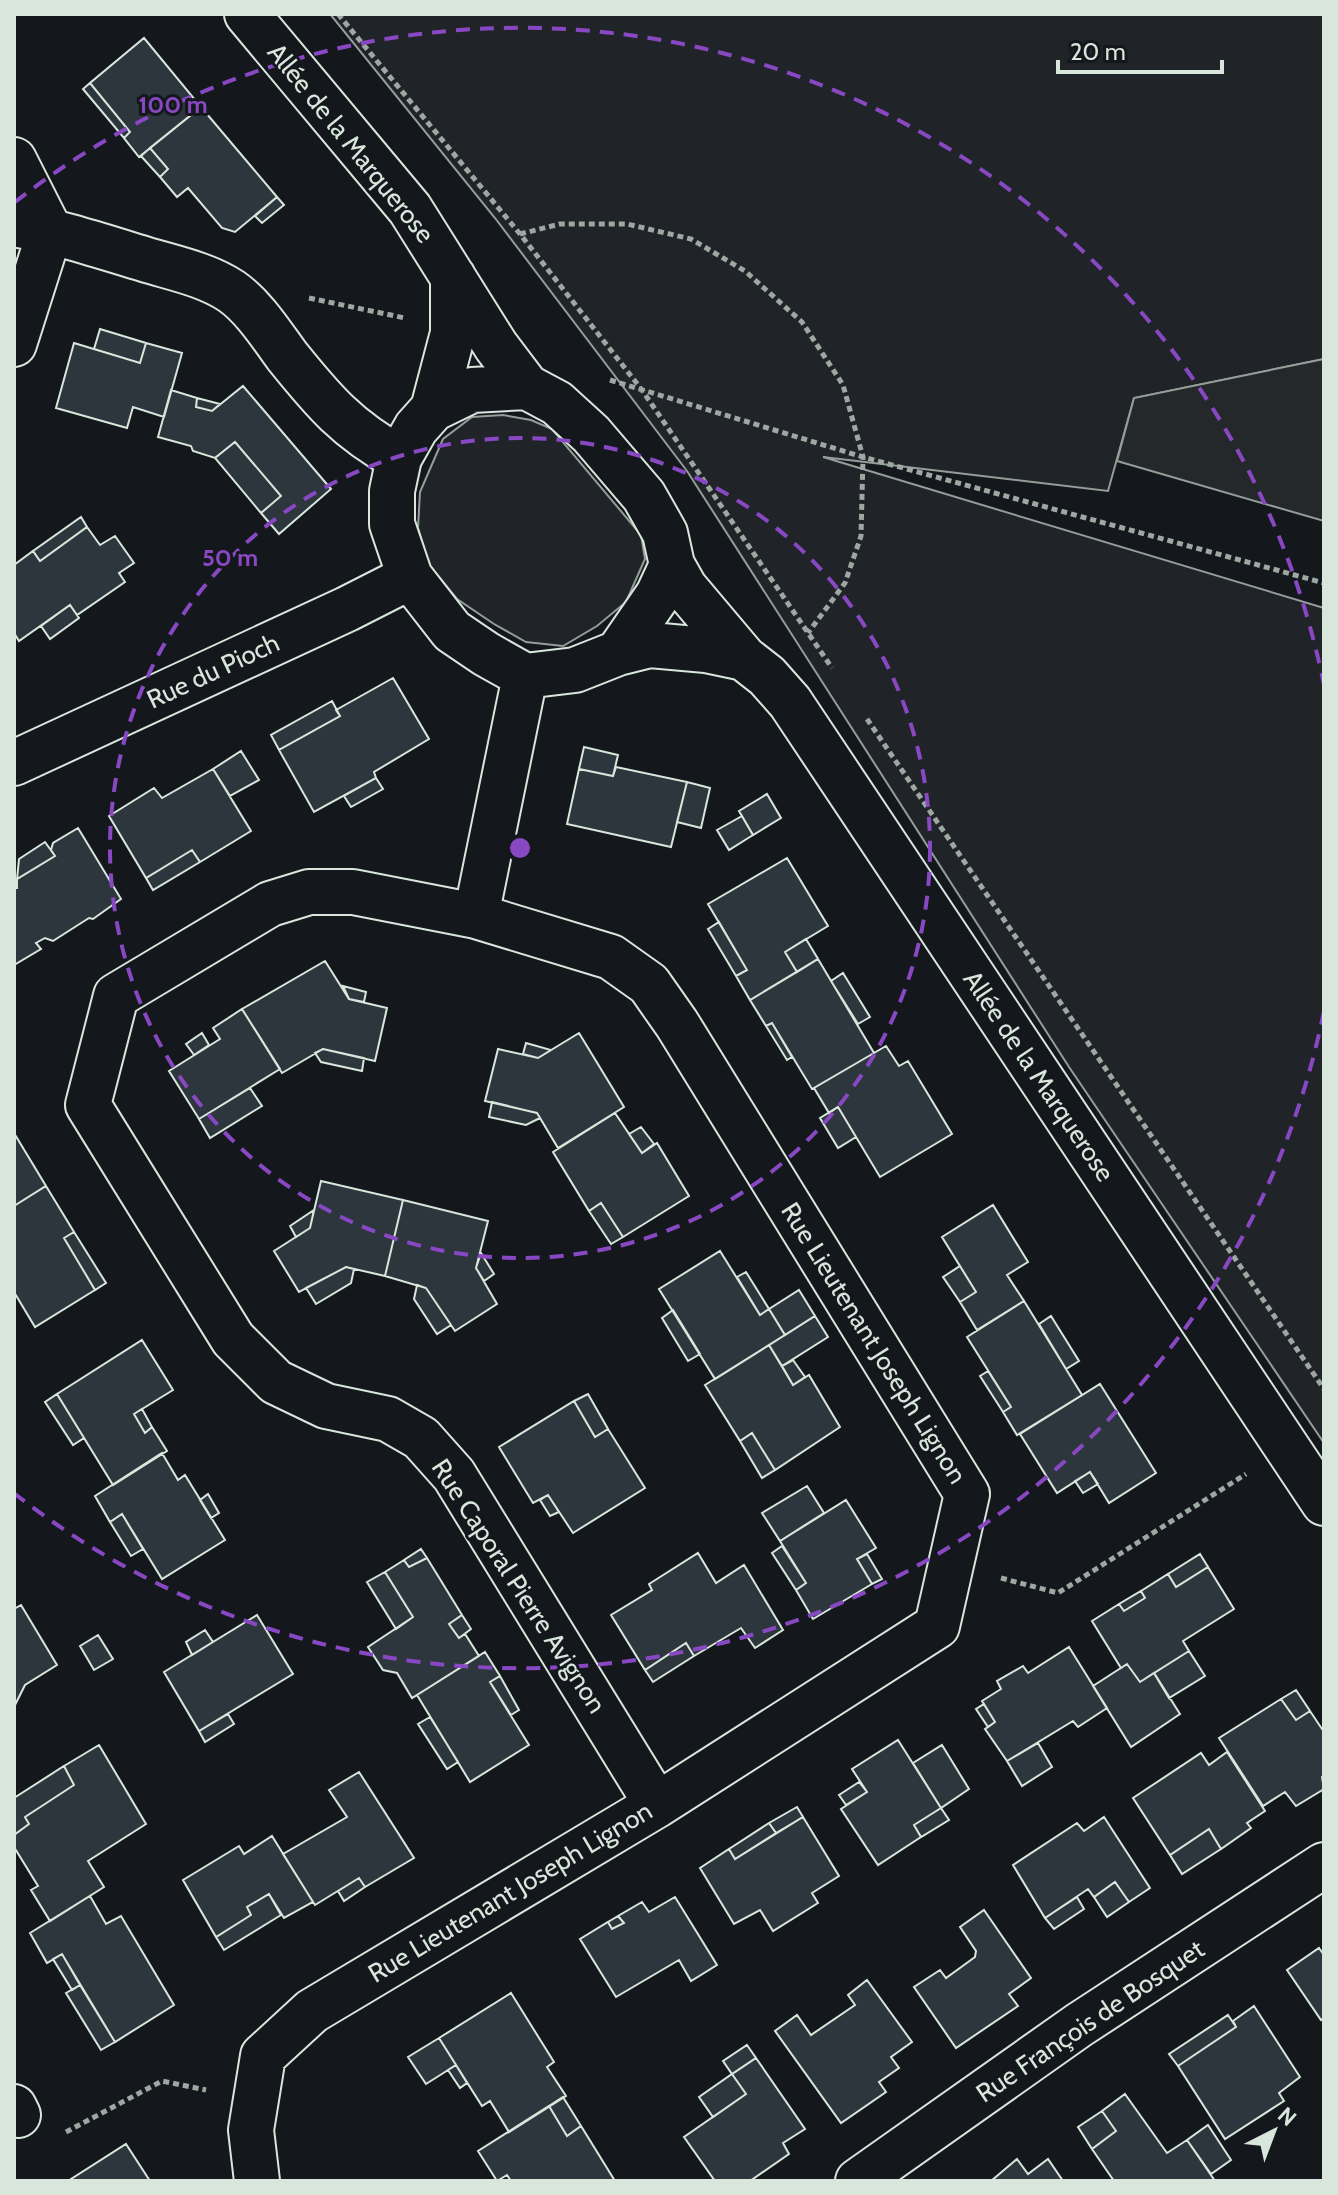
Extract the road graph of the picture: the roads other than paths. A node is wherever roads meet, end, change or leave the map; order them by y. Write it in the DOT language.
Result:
graph roads {
  1 [pos="247,14"];
  2 [pos="14,160"];
  3 [pos="32,228"];
  4 [pos="453,275"];
  5 [pos="14,344"];
  6 [pos="527,387"];
  7 [pos="433,409"];
  8 [pos="399,458"];
  9 [pos="672,565"];
  10 [pos="410,577"];
  11 [pos="618,653"];
  12 [pos="744,658"];
  13 [pos="525,676"];
  14 [pos="14,763"];
  15 [pos="476,916"];
  16 [pos="1324,1503"];
  17 [pos="657,1805"];
  18 [pos="1324,1865"];
  19 [pos="257,2181"];
  20 [pos="858,2181"];
  1 -- 4 [label="street, Allée de la Marquerose"];
  2 -- 3 [label="street"];
  3 -- 5 [label="street"];
  3 -- 8 [label="street"];
  4 -- 6 [label="street, Allée de la Marquerose"];
  4 -- 7 [label="street"];
  6 -- 7 [label="street"];
  6 -- 9 [label="street"];
  7 -- 8 [label="street"];
  8 -- 10 [label="street"];
  9 -- 11 [label="street"];
  9 -- 12 [label="street, Allée de la Marquerose"];
  10 -- 13 [label="street"];
  10 -- 14 [label="street, Rue du Pioch"];
  11 -- 12 [label="street, Allée de la Marquerose"];
  11 -- 13 [label="street"];
  12 -- 16 [label="street, Allée de la Marquerose"];
  13 -- 15 [label="street"];
  15 -- 17 [label="street, Rue Lieutenant Joseph Lignon"];
  15 -- 17 [label="street, Rue Caporal Pierre Avignon"];
  17 -- 19 [label="street, Rue Lieutenant Joseph Lignon"];
  18 -- 20 [label="street, Rue François de Bosquet"];
}
